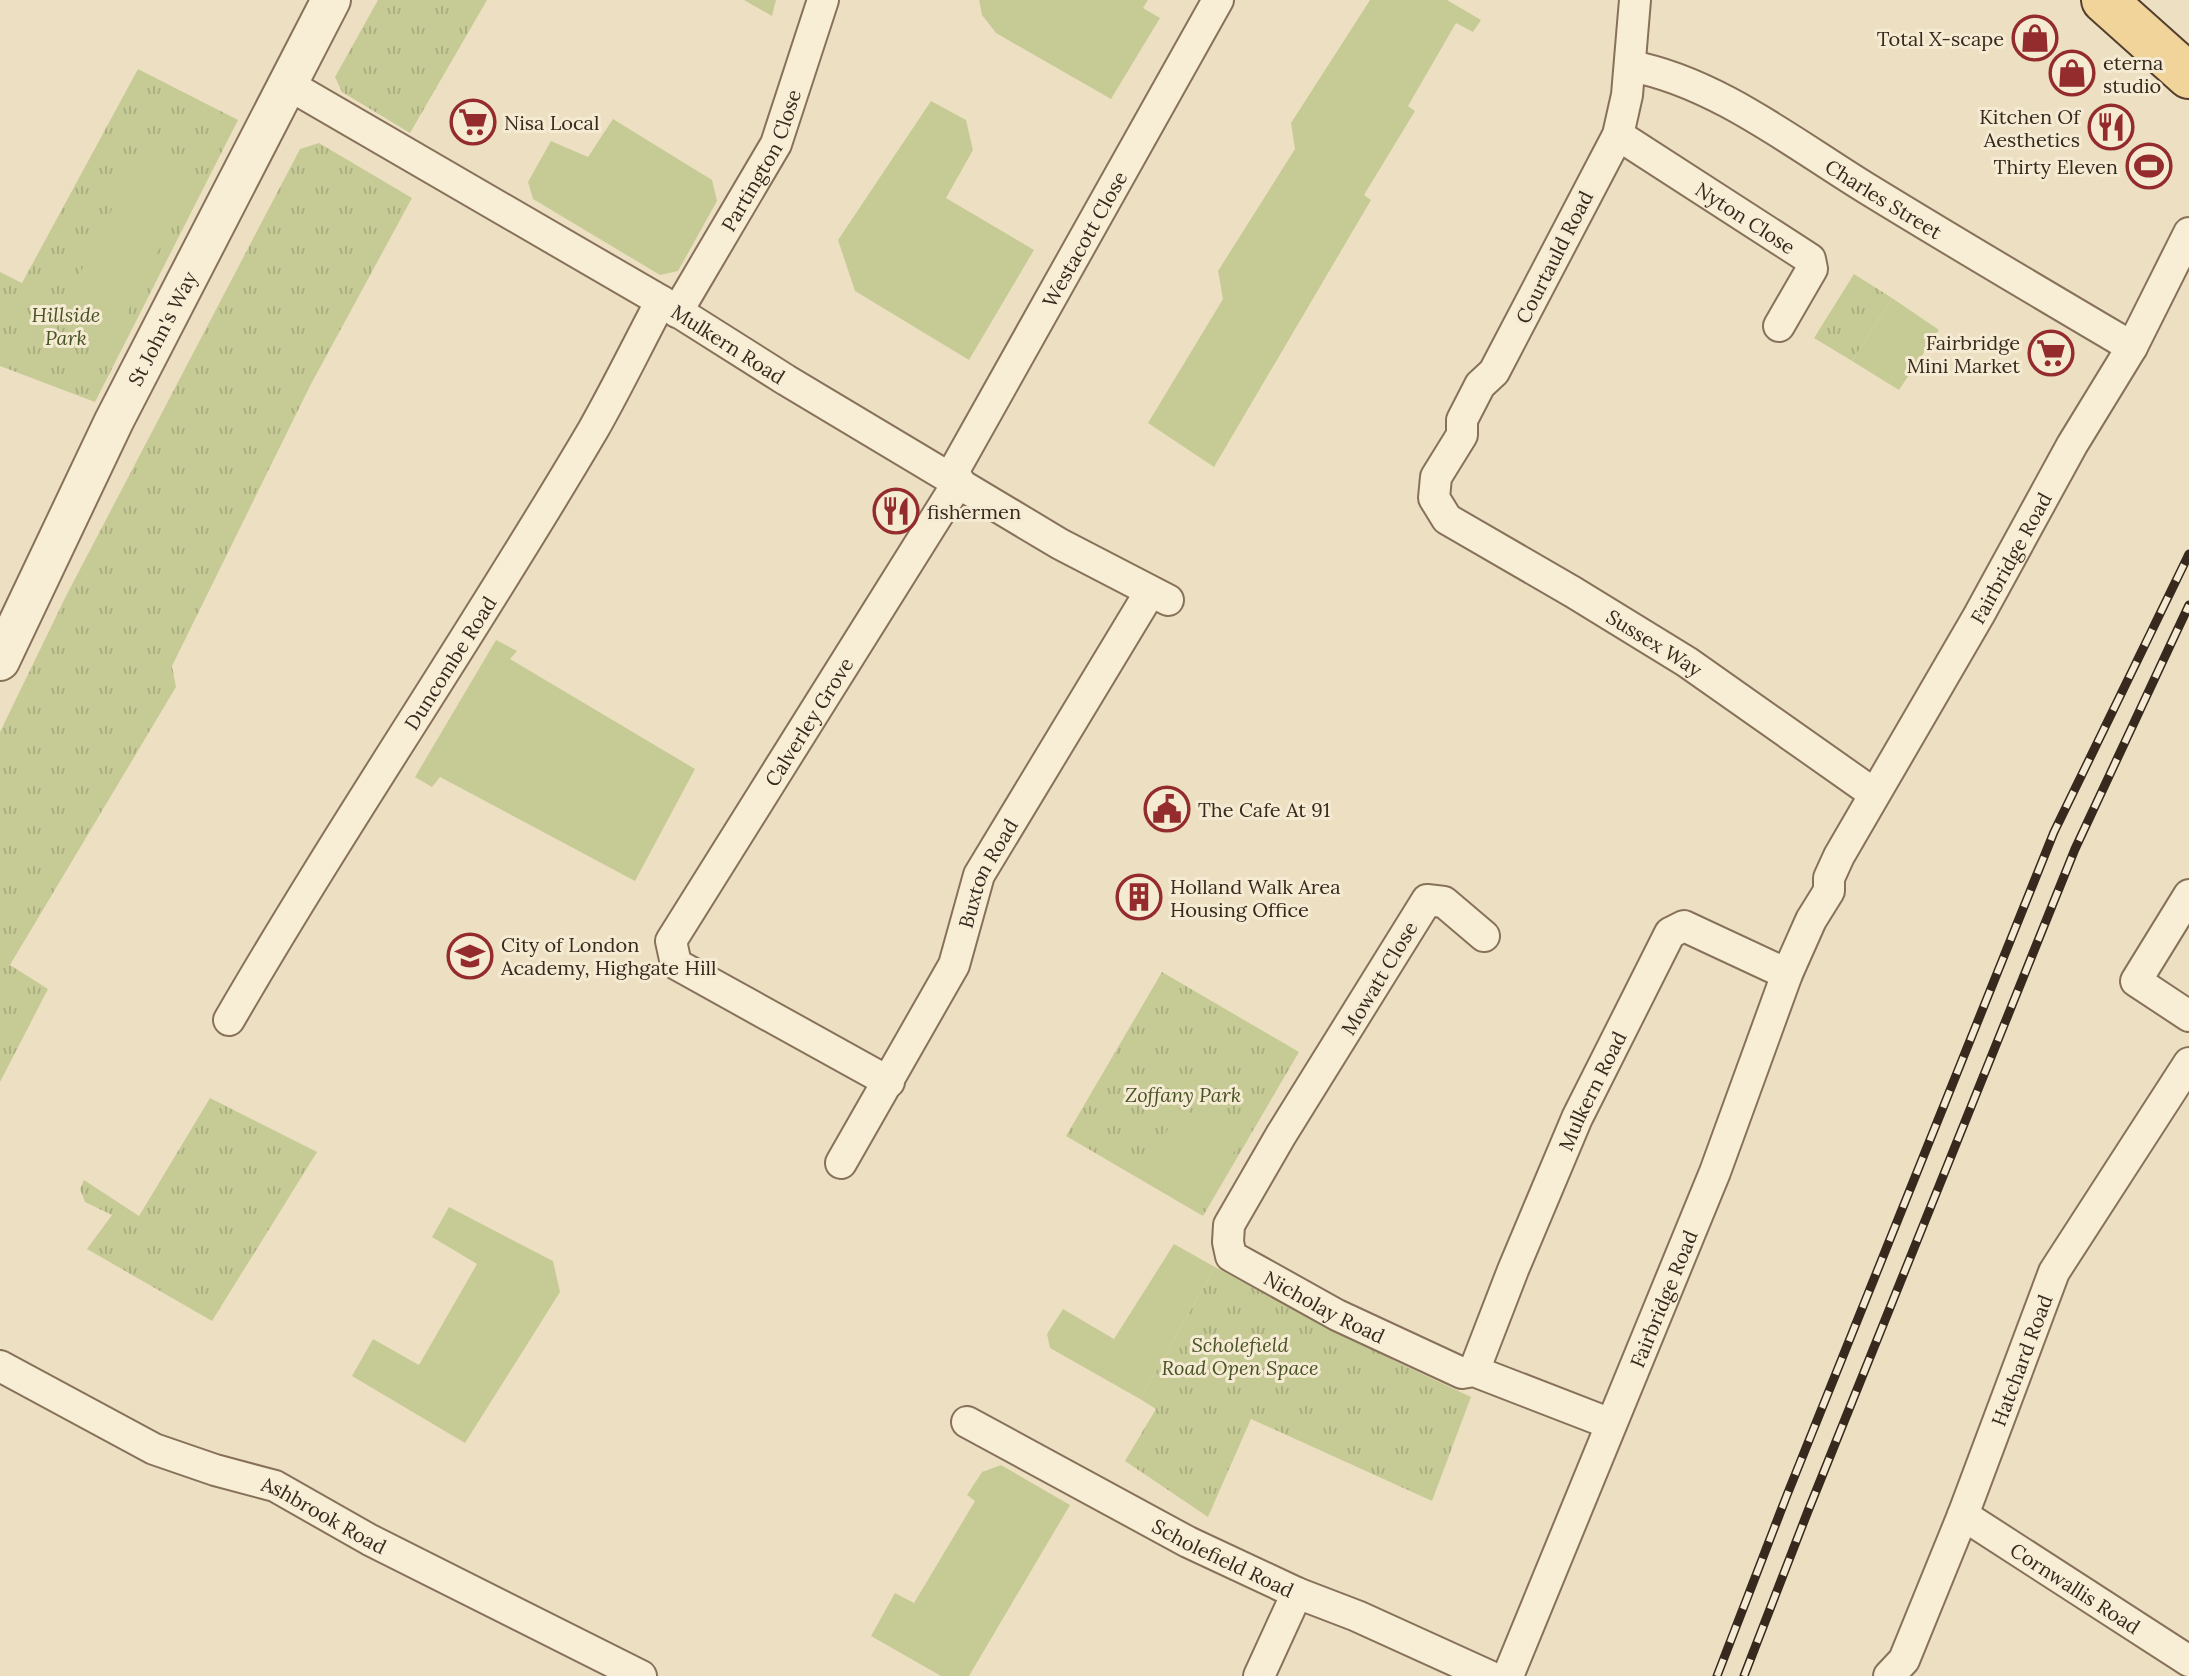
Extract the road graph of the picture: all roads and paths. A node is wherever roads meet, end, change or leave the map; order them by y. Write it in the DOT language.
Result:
graph roads {
  1 [pos="331,0"];
  2 [pos="823,0"];
  3 [pos="1218,0"];
  4 [pos="1635,0"];
  5 [pos="2104,0"];
  6 [pos="1630,66"];
  7 [pos="2189,76"];
  8 [pos="289,85"];
  9 [pos="1618,135"];
  10 [pos="2189,233"];
  11 [pos="669,306"];
  12 [pos="1779,326"];
  13 [pos="2132,347"];
  14 [pos="955,479"];
  15 [pos="1434,498"];
  16 [pos="1159,596"];
  17 [pos="0,661"];
  18 [pos="1873,793"];
  19 [pos="2189,895"];
  20 [pos="1484,936"];
  21 [pos="1787,974"];
  22 [pos="2189,1016"];
  23 [pos="229,1020"];
  24 [pos="2189,1063"];
  25 [pos="1320,1075"];
  26 [pos="889,1082"];
  27 [pos="841,1163"];
  28 [pos="0,1366"];
  29 [pos="1474,1371"];
  30 [pos="967,1422"];
  31 [pos="1611,1424"];
  32 [pos="1963,1515"];
  33 [pos="1297,1593"];
  34 [pos="2189,1661"];
  35 [pos="626,1673"];
  36 [pos="1259,1676"];
  37 [pos="1489,1676"];
  38 [pos="1508,1676"];
  39 [pos="1889,1676"];
  1 -- 8 [label="street, St John's Way"];
  2 -- 11 [label="street, Partington Close"];
  3 -- 14 [label="street, Westacott Close"];
  4 -- 6 [label="street, Courtauld Road"];
  5 -- 7 [label="main road"];
  6 -- 9 [label="street, Courtauld Road"];
  6 -- 13 [label="street, Charles Street"];
  8 -- 11 [label="street, Mulkern Road"];
  8 -- 17 [label="street, St John's Way"];
  9 -- 12 [label="street, Nyton Close"];
  9 -- 15 [label="street, Courtauld Road"];
  10 -- 13 [label="street, Fairbridge Road"];
  11 -- 14 [label="street, Mulkern Road"];
  11 -- 23 [label="street, Duncombe Road"];
  13 -- 18 [label="street, Fairbridge Road"];
  14 -- 16 [label="street, Mulkern Road"];
  14 -- 26 [label="street, Calverley Grove"];
  15 -- 18 [label="street, Sussex Way"];
  16 -- 26 [label="street, Buxton Road"];
  18 -- 21 [label="street, Fairbridge Road"];
  19 -- 22 [label="street"];
  20 -- 25 [label="street, Mowatt Close"];
  21 -- 29 [label="street, Mulkern Road"];
  21 -- 31 [label="street, Fairbridge Road"];
  24 -- 32 [label="street, Hatchard Road"];
  25 -- 29 [label="street, Nicholay Road"];
  26 -- 27 [label="street, Buxton Road"];
  28 -- 35 [label="street, Ashbrook Road"];
  29 -- 31 [label="street, Nicholay Road"];
  30 -- 33 [label="street, Scholefield Road"];
  31 -- 38 [label="street, Fairbridge Road"];
  32 -- 34 [label="street, Cornwallis Road"];
  32 -- 39 [label="street, Hatchard Road"];
  33 -- 36 [label="street"];
  33 -- 37 [label="street, Scholefield Road"];
}
